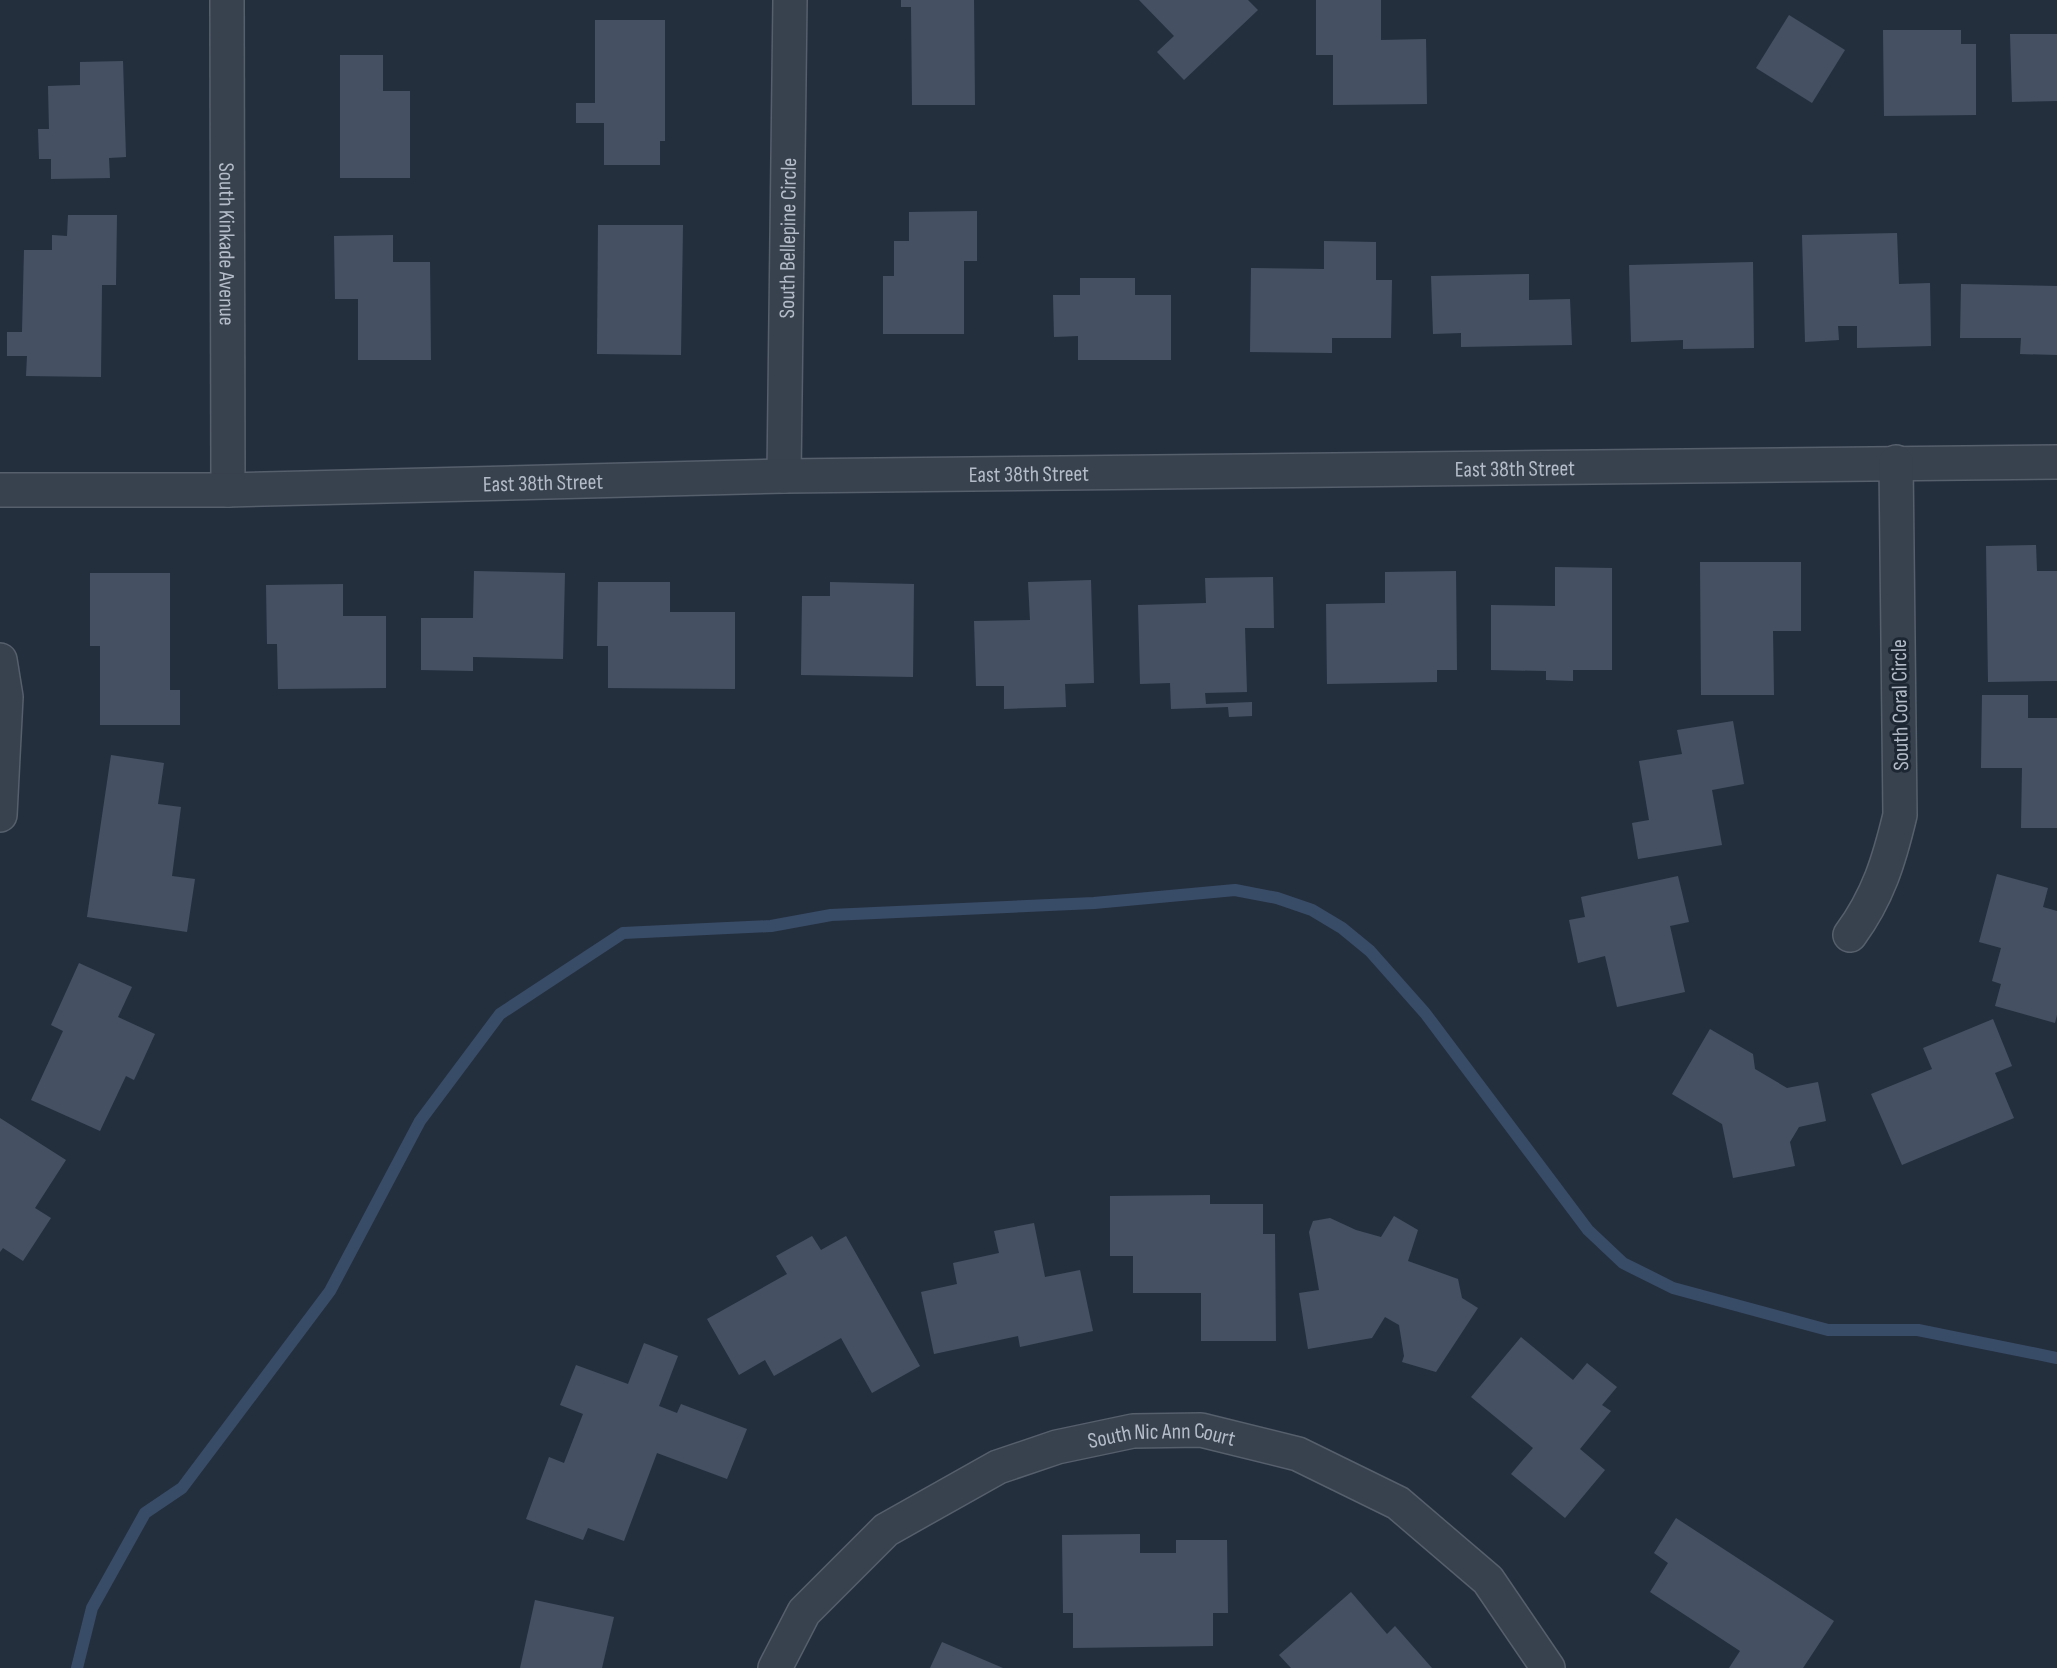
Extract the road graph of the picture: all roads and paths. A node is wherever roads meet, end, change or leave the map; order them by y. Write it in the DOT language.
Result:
graph roads {
  1 [pos="227,0"];
  2 [pos="790,0"];
  3 [pos="1896,462"];
  4 [pos="2057,462"];
  5 [pos="784,476"];
  6 [pos="0,490"];
  7 [pos="228,490"];
  8 [pos="0,660"];
  9 [pos="0,815"];
  10 [pos="1850,935"];
  11 [pos="775,1668"];
  12 [pos="1548,1668"];
  1 -- 7 [label="street, South Kinkade Avenue"];
  2 -- 5 [label="street, South Bellepine Circle"];
  3 -- 4 [label="street, East 38th Street"];
  3 -- 5 [label="street, East 38th Street"];
  3 -- 10 [label="street, South Coral Circle"];
  5 -- 7 [label="street, East 38th Street"];
  6 -- 7 [label="street, East 38th Street"];
  8 -- 9 [label="street"];
  11 -- 12 [label="street, South Nic Ann Court"];
}
